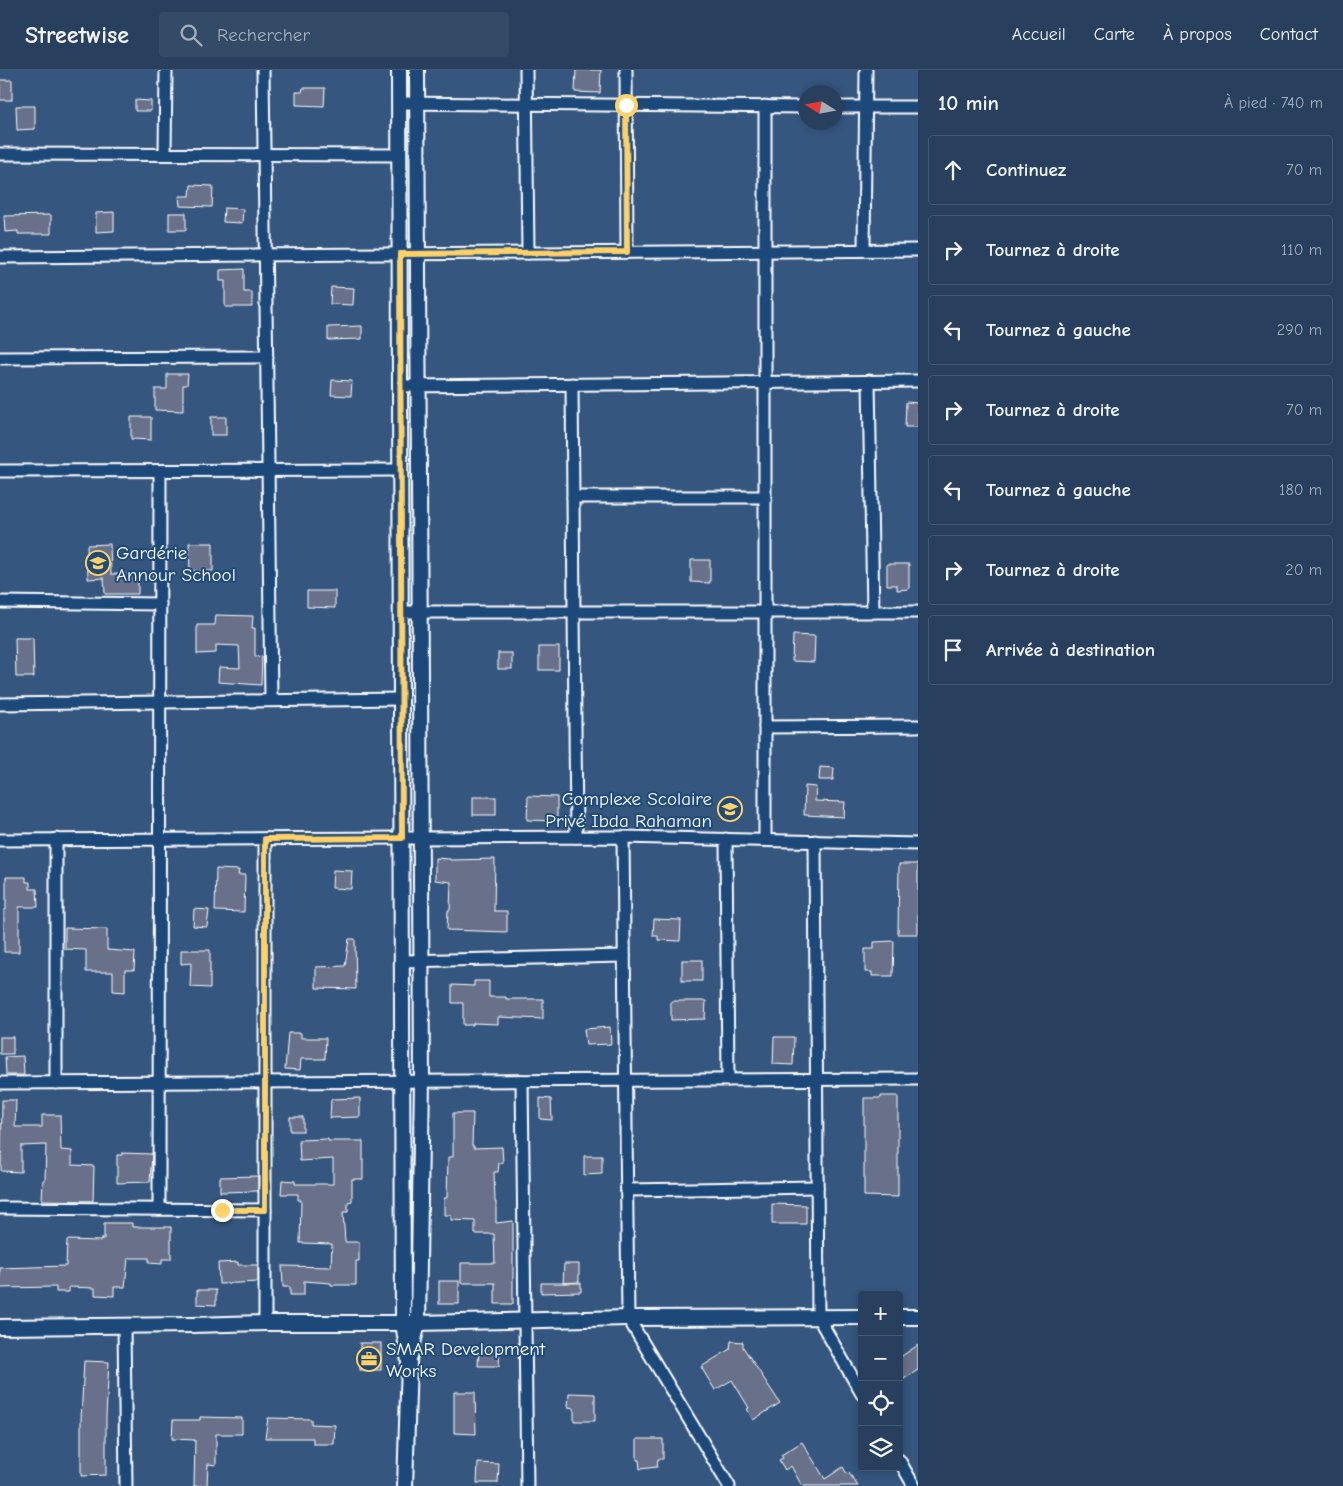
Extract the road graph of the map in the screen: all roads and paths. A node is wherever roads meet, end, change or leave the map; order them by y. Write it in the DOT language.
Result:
graph roads {
  1 [pos="166,70"];
  2 [pos="263,70"];
  3 [pos="400,70"];
  4 [pos="417,70"];
  5 [pos="526,70"];
  6 [pos="626,70"];
  7 [pos="866,70"];
  8 [pos="400,103"];
  9 [pos="417,103"];
  10 [pos="526,104"];
  11 [pos="626,105"];
  12 [pos="765,106"];
  13 [pos="798,106"];
  14 [pos="843,107"];
  15 [pos="866,107"];
  16 [pos="918,108"];
  17 [pos="0,154"];
  18 [pos="165,154"];
  19 [pos="264,154"];
  20 [pos="400,154"];
  21 [pos="864,249"];
  22 [pos="918,250"];
  23 [pos="765,251"];
  24 [pos="627,252"];
  25 [pos="528,253"];
  26 [pos="400,254"];
  27 [pos="418,254"];
  28 [pos="265,255"];
  29 [pos="0,256"];
  30 [pos="267,357"];
  31 [pos="0,358"];
  32 [pos="918,380"];
  33 [pos="869,381"];
  34 [pos="766,382"];
  35 [pos="572,384"];
  36 [pos="400,386"];
  37 [pos="418,386"];
  38 [pos="268,470"];
  39 [pos="400,470"];
  40 [pos="0,471"];
  41 [pos="160,471"];
  42 [pos="573,496"];
  43 [pos="766,497"];
  44 [pos="0,602"];
  45 [pos="160,604"];
  46 [pos="401,612"];
  47 [pos="419,612"];
  48 [pos="574,612"];
  49 [pos="765,612"];
  50 [pos="873,612"];
  51 [pos="918,612"];
  52 [pos="401,699"];
  53 [pos="271,700"];
  54 [pos="160,703"];
  55 [pos="0,704"];
  56 [pos="918,726"];
  57 [pos="765,727"];
  58 [pos="576,837"];
  59 [pos="623,837"];
  60 [pos="402,838"];
  61 [pos="420,838"];
  62 [pos="56,839"];
  63 [pos="265,839"];
  64 [pos="726,839"];
  65 [pos="0,840"];
  66 [pos="160,840"];
  67 [pos="765,840"];
  68 [pos="815,841"];
  69 [pos="918,844"];
  70 [pos="624,956"];
  71 [pos="421,960"];
  72 [pos="402,961"];
  73 [pos="918,1079"];
  74 [pos="728,1080"];
  75 [pos="816,1080"];
  76 [pos="402,1081"];
  77 [pos="522,1081"];
  78 [pos="626,1081"];
  79 [pos="159,1082"];
  80 [pos="265,1082"];
  81 [pos="422,1082"];
  82 [pos="0,1083"];
  83 [pos="56,1083"];
  84 [pos="817,1187"];
  85 [pos="627,1190"];
  86 [pos="0,1208"];
  87 [pos="159,1209"];
  88 [pos="265,1210"];
  89 [pos="818,1317"];
  90 [pos="858,1317"];
  91 [pos="903,1317"];
  92 [pos="918,1317"];
  93 [pos="628,1318"];
  94 [pos="525,1320"];
  95 [pos="265,1322"];
  96 [pos="403,1323"];
  97 [pos="418,1323"];
  98 [pos="124,1326"];
  99 [pos="0,1327"];
  100 [pos="408,1362"];
  101 [pos="858,1387"];
  102 [pos="903,1467"];
  103 [pos="126,1486"];
  104 [pos="405,1486"];
  105 [pos="527,1486"];
  106 [pos="729,1486"];
  107 [pos="914,1486"];
  1 -- 18 [label="street"];
  2 -- 19 [label="street"];
  3 -- 8 [label="street"];
  4 -- 9 [label="street"];
  5 -- 10 [label="street"];
  6 -- 11 [label="street"];
  7 -- 15 [label="street"];
  8 -- 9 [label="street"];
  8 -- 20 [label="street"];
  9 -- 10 [label="street"];
  9 -- 27 [label="street"];
  10 -- 11 [label="street"];
  10 -- 25 [label="street"];
  11 -- 12 [label="street"];
  11 -- 24 [label="street"];
  12 -- 13 [label="street"];
  12 -- 23 [label="street"];
  14 -- 15 [label="street"];
  15 -- 16 [label="street"];
  15 -- 21 [label="street"];
  17 -- 18 [label="street"];
  18 -- 19 [label="street"];
  19 -- 20 [label="street"];
  19 -- 28 [label="street"];
  20 -- 26 [label="street"];
  21 -- 22 [label="street"];
  21 -- 23 [label="street"];
  23 -- 24 [label="street"];
  23 -- 34 [label="street"];
  24 -- 25 [label="street"];
  25 -- 27 [label="street"];
  26 -- 27 [label="street"];
  26 -- 28 [label="street"];
  26 -- 36 [label="street"];
  27 -- 37 [label="street"];
  28 -- 29 [label="street"];
  28 -- 30 [label="street"];
  30 -- 31 [label="street"];
  30 -- 38 [label="street"];
  32 -- 33 [label="street"];
  33 -- 34 [label="street"];
  33 -- 50 [label="street"];
  34 -- 35 [label="street"];
  34 -- 43 [label="street"];
  35 -- 37 [label="street"];
  35 -- 42 [label="street"];
  36 -- 37 [label="street"];
  36 -- 39 [label="street"];
  37 -- 47 [label="street"];
  38 -- 39 [label="street"];
  38 -- 41 [label="street"];
  38 -- 53 [label="street"];
  39 -- 46 [label="street"];
  40 -- 41 [label="street"];
  41 -- 45 [label="street"];
  42 -- 43 [label="street"];
  42 -- 48 [label="street"];
  43 -- 49 [label="street"];
  44 -- 45 [label="street"];
  45 -- 54 [label="street"];
  46 -- 47 [label="street"];
  46 -- 52 [label="street"];
  47 -- 48 [label="street"];
  47 -- 61 [label="street"];
  48 -- 49 [label="street"];
  48 -- 58 [label="street"];
  49 -- 50 [label="street"];
  49 -- 57 [label="street"];
  50 -- 51 [label="street"];
  52 -- 53 [label="street"];
  52 -- 60 [label="street"];
  53 -- 54 [label="street"];
  54 -- 55 [label="street"];
  54 -- 66 [label="street"];
  56 -- 57 [label="street"];
  57 -- 67 [label="street"];
  58 -- 59 [label="street"];
  58 -- 61 [label="street"];
  59 -- 64 [label="street"];
  59 -- 70 [label="street"];
  60 -- 61 [label="street"];
  60 -- 63 [label="street"];
  60 -- 72 [label="street"];
  61 -- 71 [label="street"];
  62 -- 65 [label="street"];
  62 -- 66 [label="street"];
  62 -- 83 [label="street"];
  63 -- 66 [label="street"];
  63 -- 80 [label="street"];
  64 -- 67 [label="street"];
  64 -- 74 [label="street"];
  66 -- 79 [label="street"];
  67 -- 68 [label="street"];
  68 -- 69 [label="street"];
  68 -- 75 [label="street"];
  70 -- 71 [label="street"];
  70 -- 78 [label="street"];
  71 -- 72 [label="street"];
  71 -- 81 [label="street"];
  72 -- 76 [label="street"];
  73 -- 75 [label="street"];
  74 -- 75 [label="street"];
  74 -- 78 [label="street"];
  75 -- 84 [label="street"];
  76 -- 80 [label="street"];
  76 -- 81 [label="street"];
  76 -- 96 [label="street"];
  77 -- 78 [label="street"];
  77 -- 81 [label="street"];
  77 -- 94 [label="street"];
  78 -- 85 [label="street"];
  79 -- 80 [label="street"];
  79 -- 83 [label="street"];
  79 -- 87 [label="street"];
  80 -- 88 [label="street"];
  81 -- 97 [label="street"];
  82 -- 83 [label="street"];
  84 -- 85 [label="street"];
  84 -- 89 [label="street"];
  85 -- 93 [label="street"];
  86 -- 87 [label="street"];
  87 -- 88 [label="street"];
  88 -- 95 [label="street"];
  89 -- 90 [label="street"];
  89 -- 93 [label="street"];
  89 -- 101 [label="street"];
  91 -- 92 [label="street"];
  93 -- 94 [label="street"];
  93 -- 106 [label="street"];
  94 -- 97 [label="street"];
  94 -- 105 [label="street"];
  95 -- 96 [label="street"];
  95 -- 98 [label="street"];
  96 -- 97 [label="street"];
  96 -- 100 [label="street"];
  97 -- 100 [label="street"];
  98 -- 99 [label="street"];
  98 -- 103 [label="street"];
  100 -- 104 [label="street"];
  102 -- 107 [label="street"];
}
